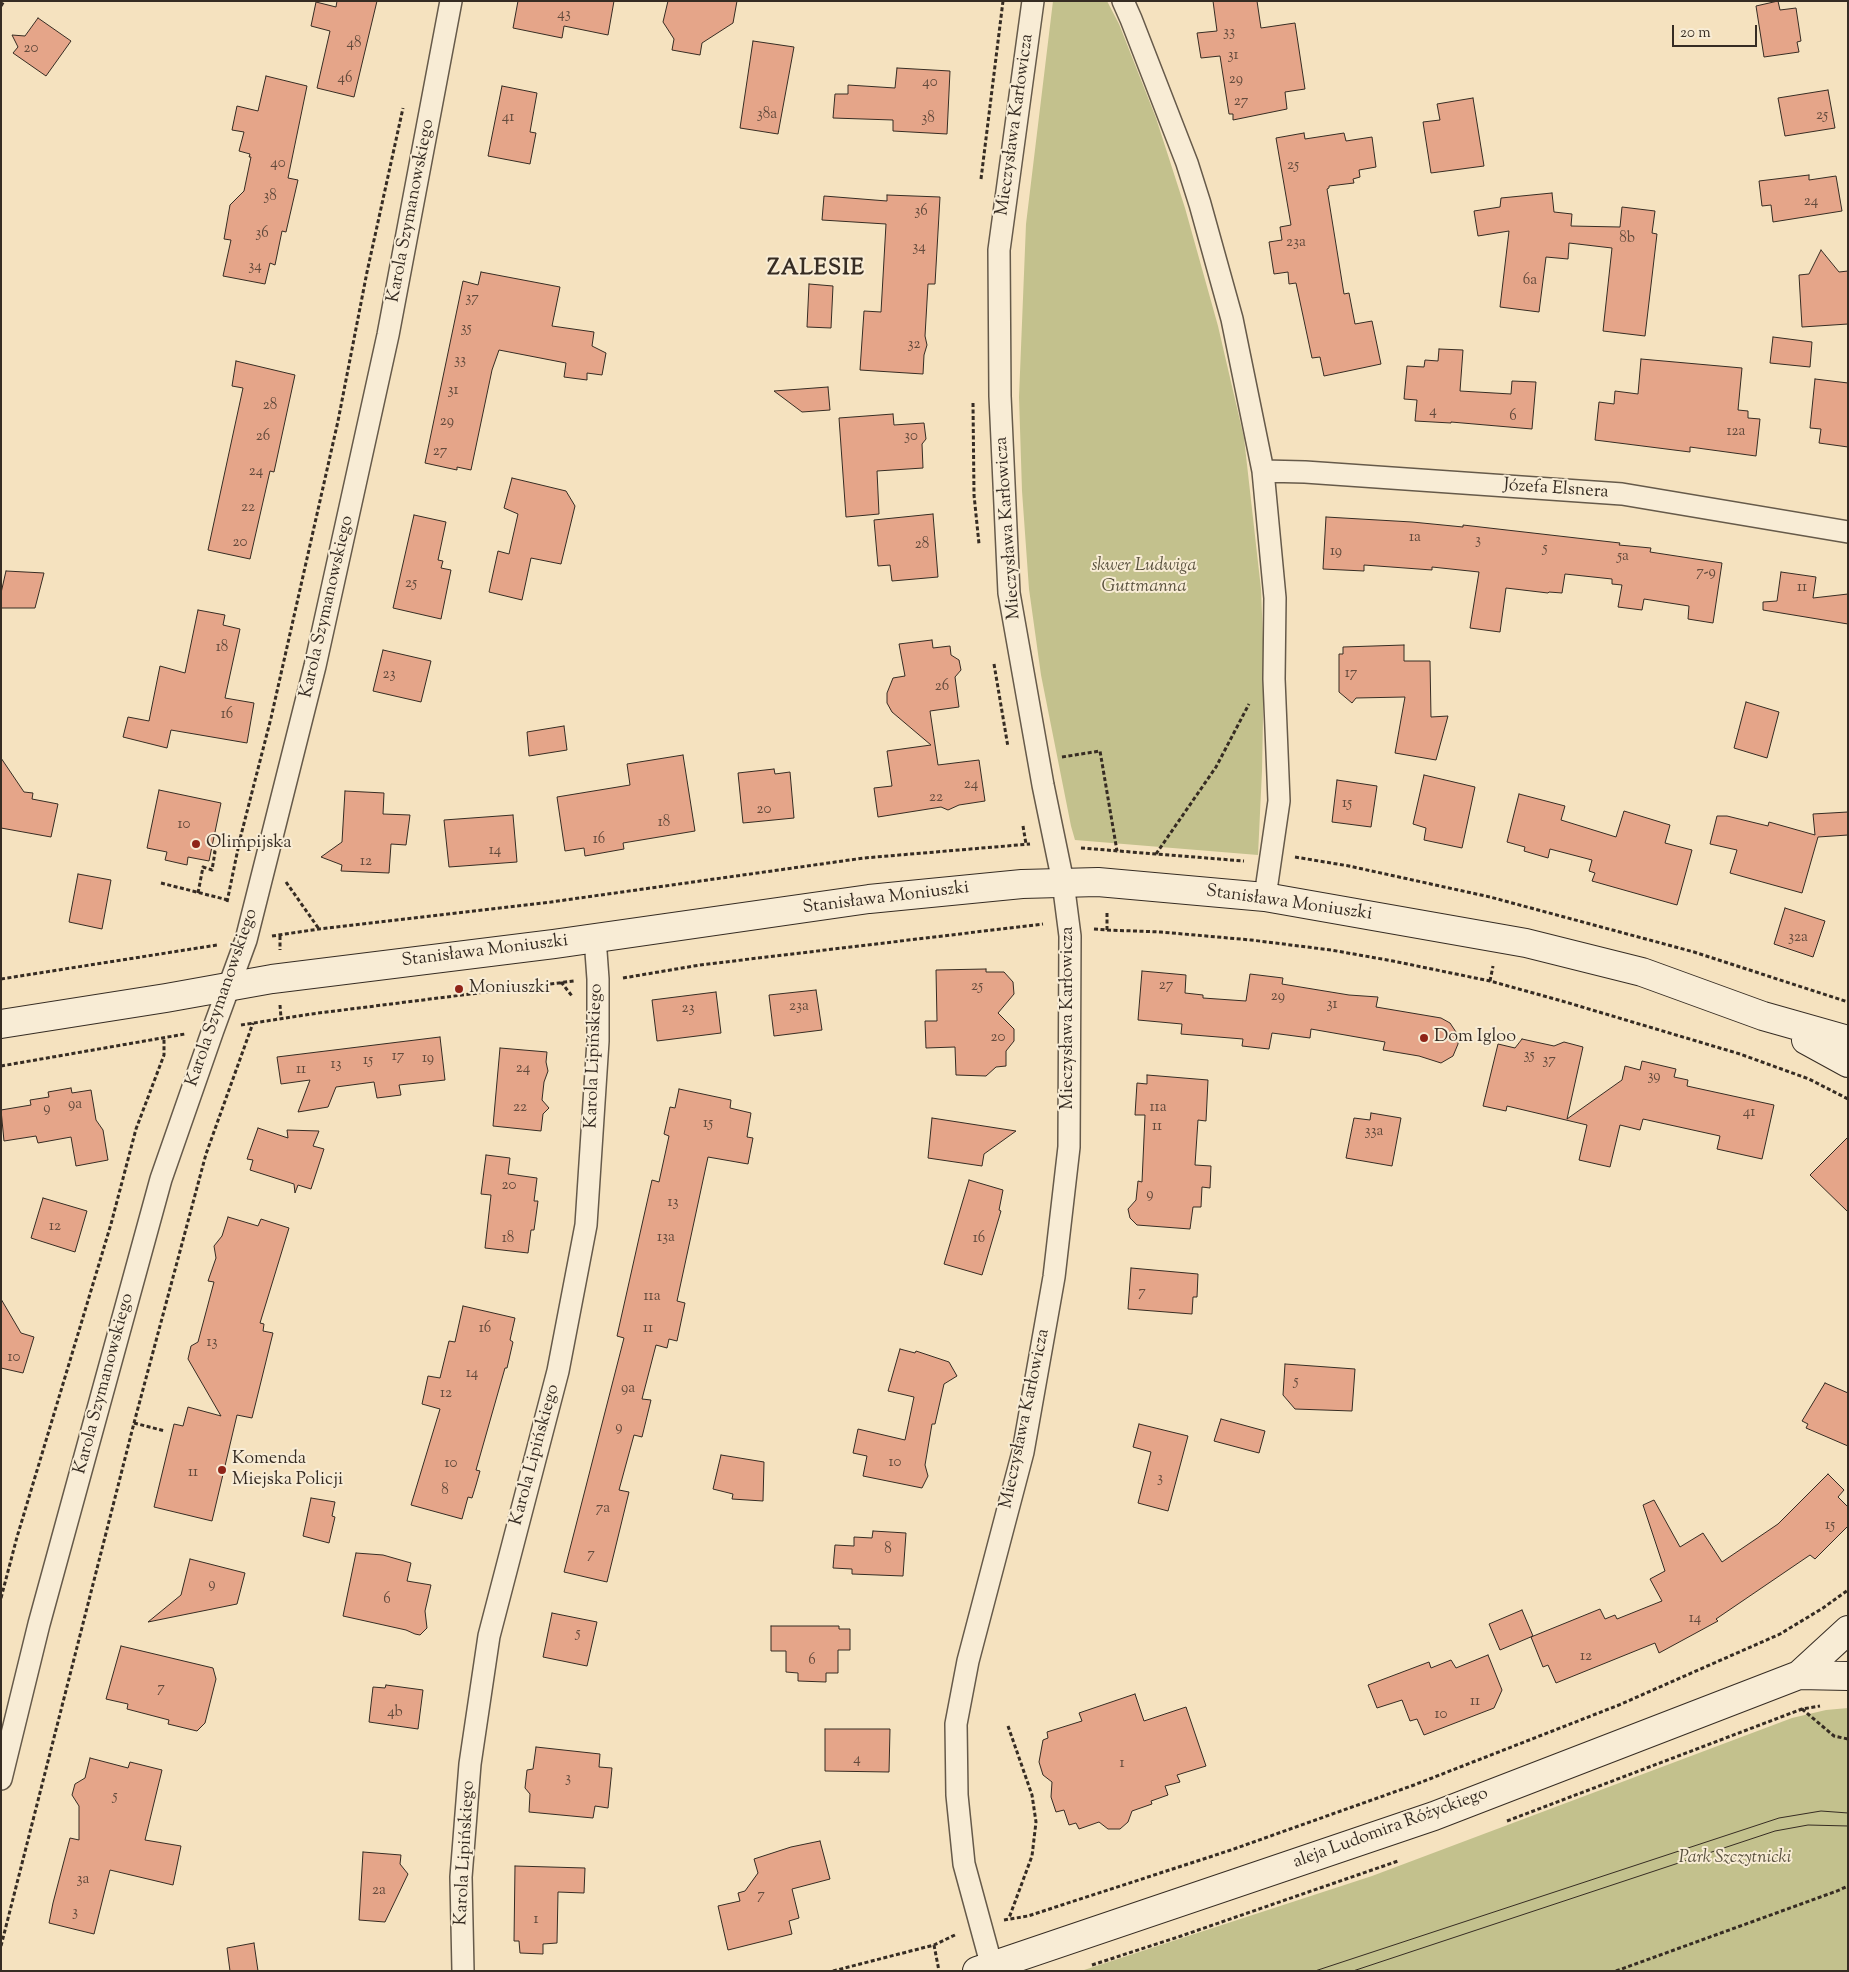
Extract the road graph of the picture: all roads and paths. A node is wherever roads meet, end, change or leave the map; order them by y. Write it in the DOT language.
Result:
graph roads {
  1 [pos="4,1"];
  2 [pos="451,1"];
  3 [pos="1033,1"];
  4 [pos="1122,1"];
  5 [pos="1,6"];
  6 [pos="403,106"];
  7 [pos="1263,471"];
  8 [pos="1848,532"];
  9 [pos="1274,679"];
  10 [pos="1039,760"];
  11 [pos="1036,843"];
  12 [pos="211,851"];
  13 [pos="1117,851"];
  14 [pos="1156,854"];
  15 [pos="283,878"];
  16 [pos="1064,882"];
  17 [pos="161,883"];
  18 [pos="198,893"];
  19 [pos="1265,897"];
  20 [pos="228,900"];
  21 [pos="226,909"];
  22 [pos="1107,911"];
  23 [pos="1050,923"];
  24 [pos="319,929"];
  25 [pos="1086,929"];
  26 [pos="1107,930"];
  27 [pos="280,936"];
  28 [pos="265,938"];
  29 [pos="595,938"];
  30 [pos="219,944"];
  31 [pos="280,950"];
  32 [pos="620,978"];
  33 [pos="1,979"];
  34 [pos="581,980"];
  35 [pos="228,987"];
  36 [pos="280,1004"];
  37 [pos="1764,1016"];
  38 [pos="280,1018"];
  39 [pos="253,1023"];
  40 [pos="1,1024"];
  41 [pos="239,1025"];
  42 [pos="174,1036"];
  43 [pos="164,1038"];
  44 [pos="1848,1040"];
  45 [pos="1848,1063"];
  46 [pos="1,1066"];
  47 [pos="1848,1099"];
  48 [pos="134,1423"];
  49 [pos="165,1431"];
  50 [pos="1848,1590"];
  51 [pos="1,1598"];
  52 [pos="1848,1630"];
  53 [pos="1799,1675"];
  54 [pos="1848,1676"];
  55 [pos="1802,1709"];
  56 [pos="1008,1726"];
  57 [pos="1848,1739"];
  58 [pos="1,1779"];
  59 [pos="1848,1886"];
  60 [pos="1009,1918"];
  61 [pos="981,1927"];
  62 [pos="934,1945"];
  63 [pos="1,1946"];
  64 [pos="985,1969"];
  65 [pos="463,1971"];
  66 [pos="833,1971"];
  67 [pos="939,1971"];
  68 [pos="1616,1971"];
  1 -- 5 [label="path"];
  2 -- 35 [label="street, Karola Szymanowskiego"];
  3 -- 10 [label="street, Mieczysława Karłowicza"];
  4 -- 7 [label="street"];
  6 -- 20 [label="path"];
  7 -- 8 [label="street, Józefa Elsnera"];
  7 -- 9 [label="street"];
  9 -- 14 [label="path"];
  9 -- 19 [label="street"];
  10 -- 13 [label="path"];
  10 -- 16 [label="street, Mieczysława Karłowicza"];
  11 -- 24 [label="path"];
  12 -- 18 [label="path"];
  15 -- 24 [label="path"];
  16 -- 19 [label="street, Stanisława Moniuszki"];
  16 -- 29 [label="street, Stanisława Moniuszki"];
  16 -- 61 [label="street, Mieczysława Karłowicza"];
  17 -- 18 [label="path"];
  18 -- 20 [label="path"];
  19 -- 37 [label="street, Stanisława Moniuszki"];
  20 -- 21 [label="path"];
  22 -- 26 [label="path"];
  23 -- 32 [label="path"];
  24 -- 27 [label="path"];
  25 -- 26 [label="path"];
  26 -- 47 [label="path"];
  27 -- 28 [label="path"];
  27 -- 31 [label="path"];
  29 -- 35 [label="street, Stanisława Moniuszki"];
  29 -- 65 [label="street, Karola Lipińskiego"];
  30 -- 33 [label="path"];
  34 -- 38 [label="path"];
  35 -- 40 [label="street, Stanisława Moniuszki"];
  35 -- 58 [label="street, Karola Szymanowskiego"];
  36 -- 38 [label="path"];
  37 -- 44 [label="street, Stanisława Moniuszki"];
  37 -- 45 [label="street, Stanisława Moniuszki"];
  38 -- 39 [label="path"];
  39 -- 41 [label="path"];
  39 -- 48 [label="path"];
  42 -- 43 [label="path"];
  43 -- 46 [label="path"];
  43 -- 51 [label="path"];
  48 -- 49 [label="path"];
  48 -- 63 [label="path"];
  50 -- 60 [label="path"];
  52 -- 53 [label="street, aleja Ludomira Różyckiego"];
  53 -- 54 [label="street, aleja Ludomira Różyckiego"];
  53 -- 64 [label="street, aleja Ludomira Różyckiego"];
  55 -- 57 [label="path"];
  56 -- 60 [label="path"];
  59 -- 68 [label="path"];
  60 -- 61 [label="path"];
  61 -- 62 [label="path"];
  61 -- 64 [label="street, Mieczysława Karłowicza"];
  62 -- 66 [label="path"];
  62 -- 67 [label="path"];
}
